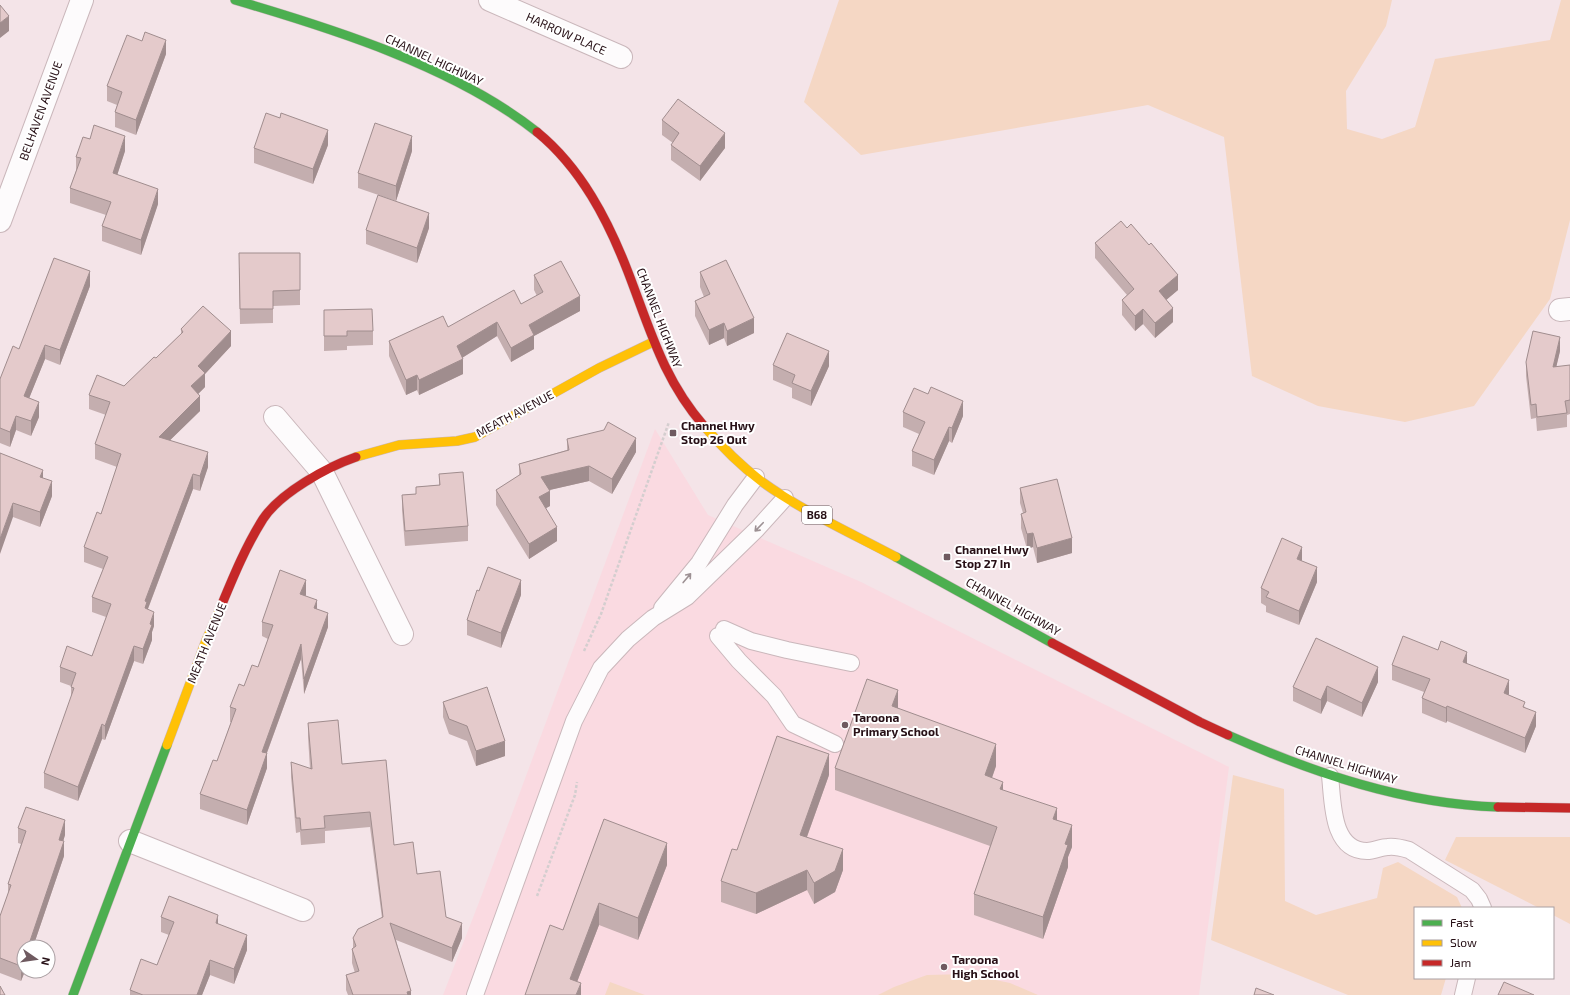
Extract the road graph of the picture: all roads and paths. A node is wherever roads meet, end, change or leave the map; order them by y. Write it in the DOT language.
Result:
graph roads {
  1 [pos="82,0"];
  2 [pos="234,0"];
  3 [pos="490,0"];
  4 [pos="621,57"];
  5 [pos="0,221"];
  6 [pos="653,342"];
  7 [pos="275,417"];
  8 [pos="322,472"];
  9 [pos="756,477"];
  10 [pos="785,498"];
  11 [pos="653,618"];
  12 [pos="402,634"];
  13 [pos="851,663"];
  14 [pos="835,744"];
  15 [pos="1330,776"];
  16 [pos="1570,808"];
  17 [pos="130,841"];
  18 [pos="1483,907"];
  19 [pos="303,910"];
  20 [pos="1467,979"];
  21 [pos="73,995"];
  22 [pos="475,995"];
  23 [pos="1463,995"];
  1 -- 5 [label="street, BELHAVEN AVENUE"];
  2 -- 6 [label="main road, CHANNEL HIGHWAY / B68"];
  3 -- 4 [label="street, HARROW PLACE"];
  6 -- 8 [label="main road, MEATH AVENUE"];
  6 -- 9 [label="main road, CHANNEL HIGHWAY / B68"];
  7 -- 8 [label="street"];
  8 -- 12 [label="street"];
  8 -- 17 [label="main road, MEATH AVENUE"];
  9 -- 10 [label="main road, CHANNEL HIGHWAY / B68"];
  11 -- 9 [label="lane, one-way"];
  10 -- 11 [label="lane, one-way"];
  10 -- 15 [label="main road, CHANNEL HIGHWAY / B68"];
  11 -- 22 [label="lane"];
  13 -- 14 [label="lane"];
  15 -- 16 [label="main road, CHANNEL HIGHWAY / B68"];
  15 -- 18 [label="lane"];
  17 -- 19 [label="street"];
  17 -- 21 [label="main road, MEATH AVENUE"];
  20 -- 23 [label="lane"];
}
